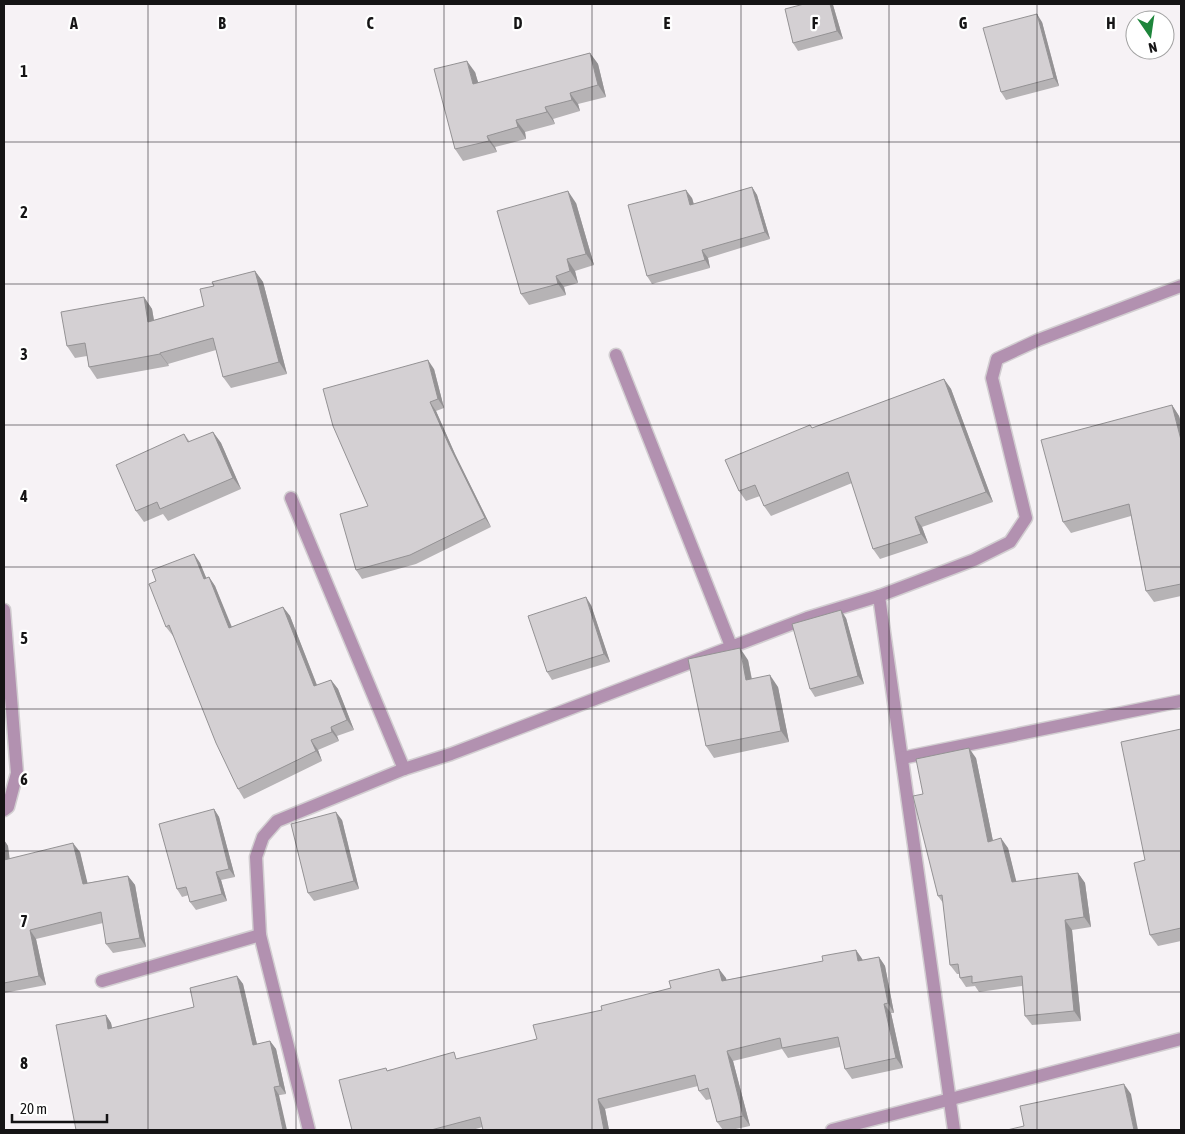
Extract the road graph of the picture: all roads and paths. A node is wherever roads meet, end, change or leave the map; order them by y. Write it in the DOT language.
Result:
graph roads {
  1 [pos="1181,286"];
  2 [pos="616,355"];
  3 [pos="291,498"];
  4 [pos="879,596"];
  5 [pos="4,610"];
  6 [pos="731,646"];
  7 [pos="1181,701"];
  8 [pos="902,758"];
  9 [pos="404,769"];
  10 [pos="4,810"];
  11 [pos="260,935"];
  12 [pos="102,981"];
  13 [pos="1181,1039"];
  14 [pos="949,1099"];
  15 [pos="308,1130"];
  16 [pos="832,1130"];
  17 [pos="954,1130"];
  1 -- 4 [label="street"];
  2 -- 6 [label="street"];
  3 -- 9 [label="street"];
  4 -- 6 [label="street"];
  4 -- 8 [label="street"];
  5 -- 10 [label="street"];
  6 -- 9 [label="street"];
  7 -- 8 [label="street"];
  8 -- 14 [label="street"];
  9 -- 11 [label="street"];
  11 -- 12 [label="street"];
  11 -- 15 [label="street"];
  13 -- 14 [label="street"];
  14 -- 16 [label="street"];
  14 -- 17 [label="street"];
}
